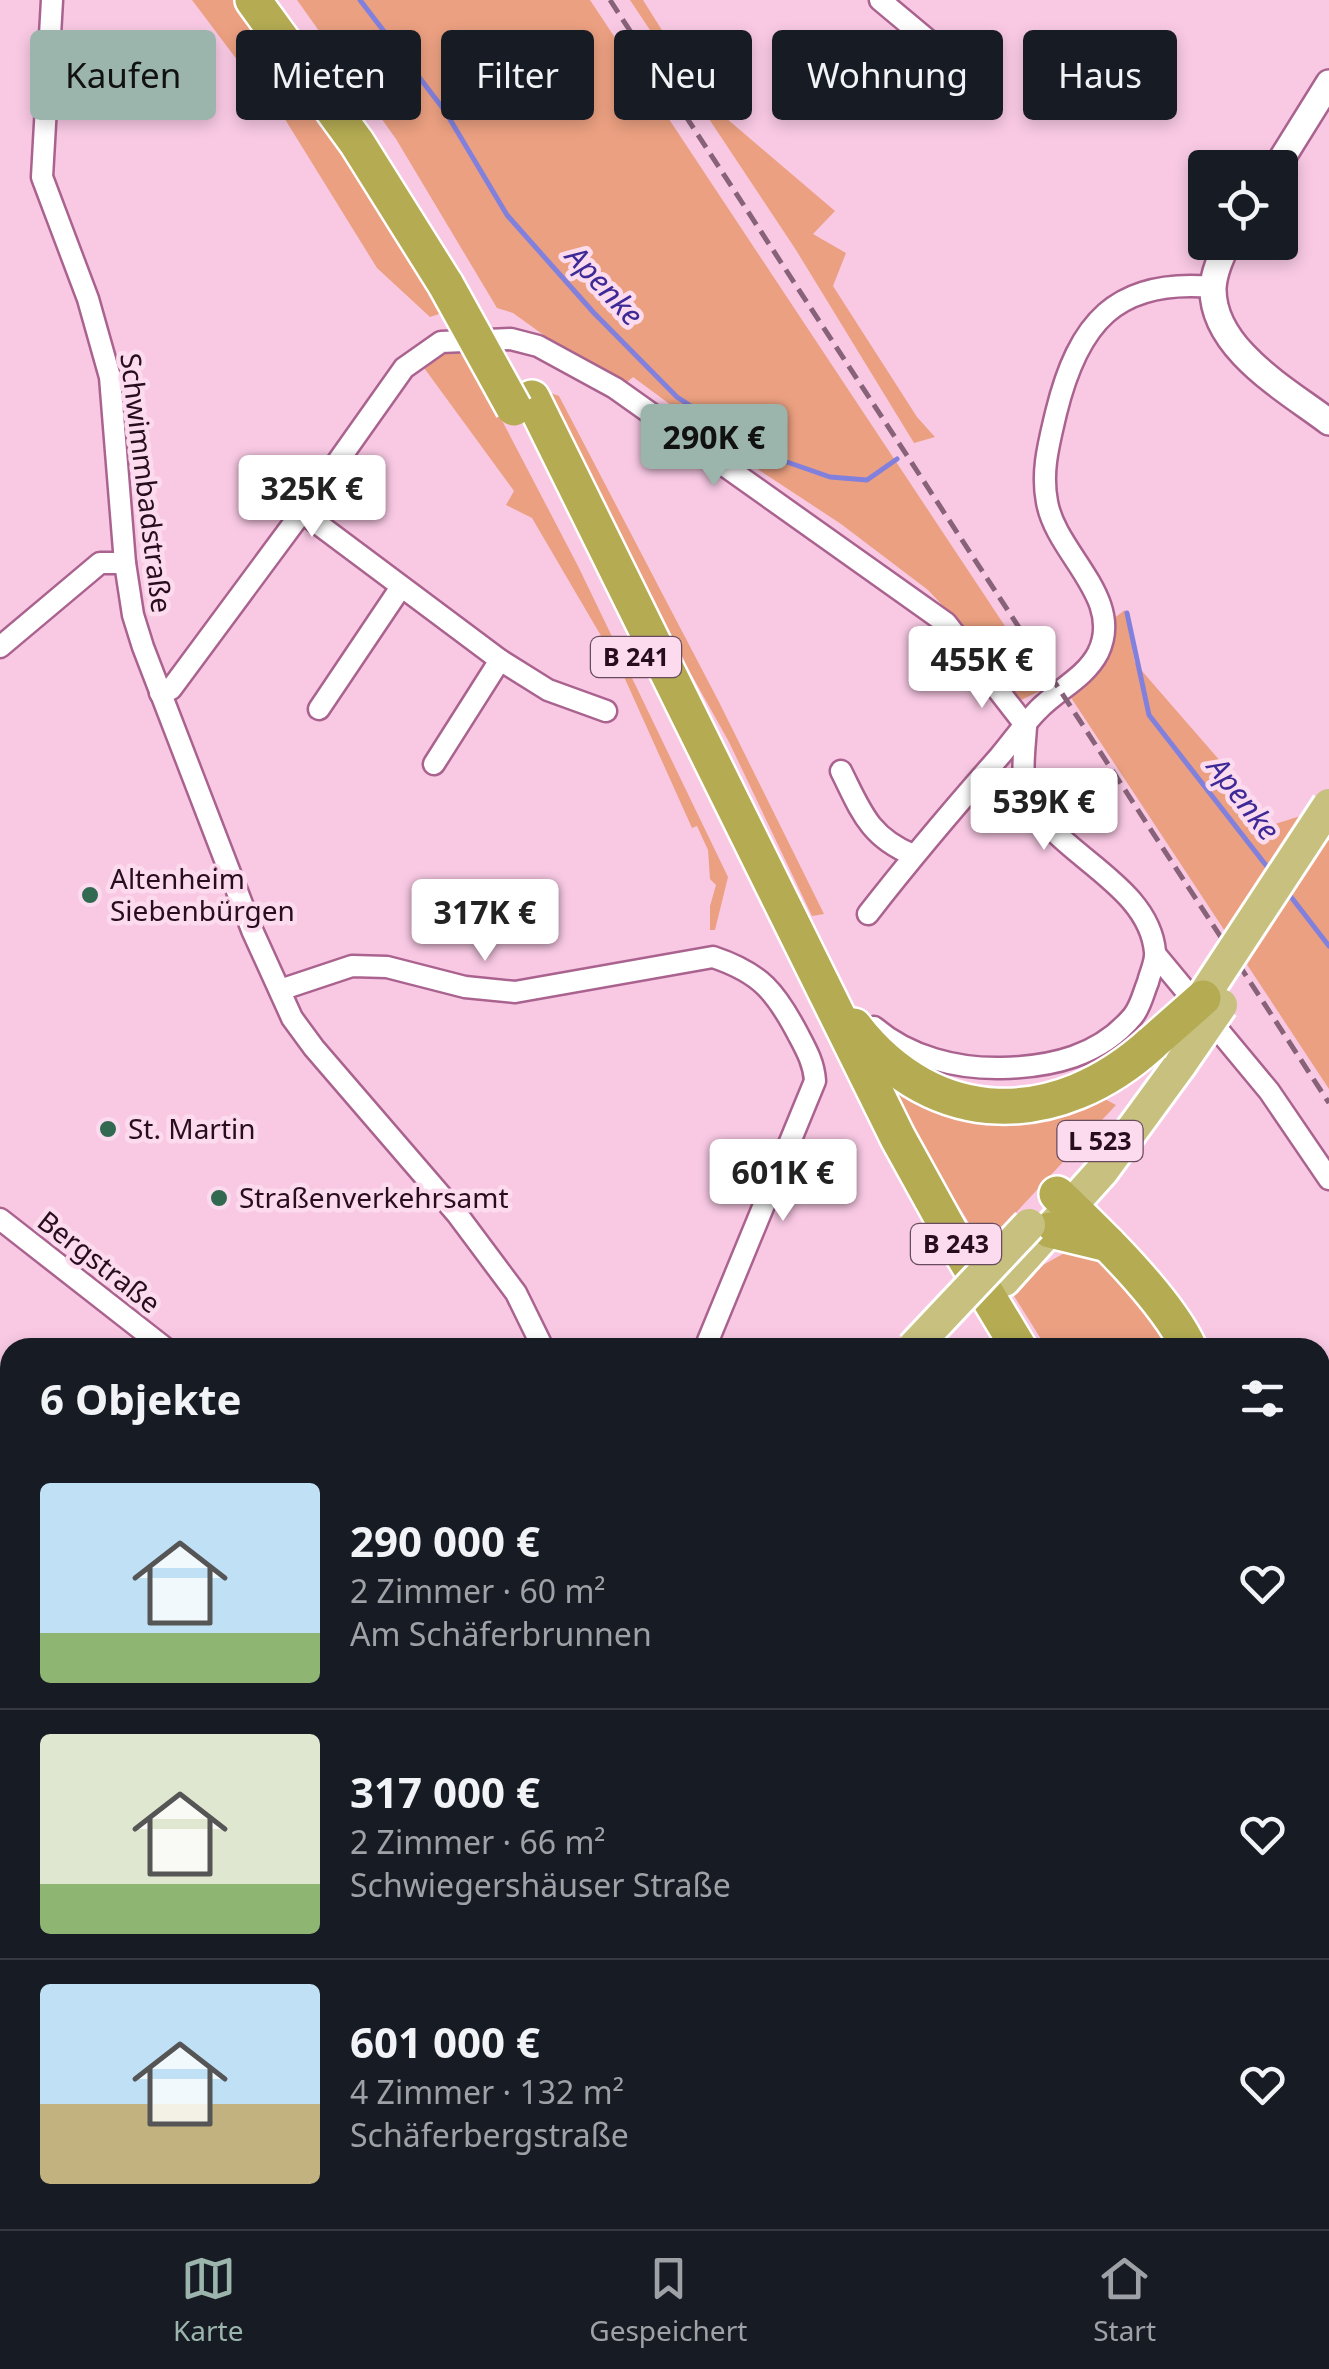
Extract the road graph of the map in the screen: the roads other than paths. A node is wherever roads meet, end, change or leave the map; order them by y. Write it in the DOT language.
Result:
graph roads {
  1 [pos="52,0"];
  2 [pos="252,0"];
  3 [pos="280,0"];
  4 [pos="880,0"];
  5 [pos="916,30"];
  6 [pos="1329,83"];
  7 [pos="1287,150"];
  8 [pos="1220,260"];
  9 [pos="456,282"];
  10 [pos="1213,288"];
  11 [pos="1329,422"];
  12 [pos="302,512"];
  13 [pos="125,564"];
  14 [pos="402,587"];
  15 [pos="0,648"];
  16 [pos="500,660"];
  17 [pos="160,693"];
  18 [pos="318,709"];
  19 [pos="606,711"];
  20 [pos="1026,726"];
  21 [pos="434,764"];
  22 [pos="841,771"];
  23 [pos="1329,804"];
  24 [pos="1329,838"];
  25 [pos="913,855"];
  26 [pos="868,914"];
  27 [pos="1156,956"];
  28 [pos="800,960"];
  29 [pos="280,990"];
  30 [pos="1203,998"];
  31 [pos="874,1028"];
  32 [pos="1166,1053"];
  33 [pos="1329,1179"];
  34 [pos="0,1219"];
  35 [pos="1050,1219"];
  36 [pos="152,1338"];
  37 [pos="539,1338"];
  38 [pos="709,1338"];
  39 [pos="924,1338"];
  40 [pos="947,1338"];
  41 [pos="990,1338"];
  42 [pos="1013,1338"];
  43 [pos="1184,1338"];
  1 -- 13 [label="street, Schwimmbadstraße"];
  2 -- 9 [label="highway, B 241"];
  3 -- 9 [label="highway, B 241"];
  4 -- 5 [label="street"];
  6 -- 7 [label="street"];
  8 -- 10 [label="street"];
  9 -- 28 [label="highway, B 241"];
  10 -- 11 [label="street"];
  10 -- 20 [label="street"];
  12 -- 14 [label="street"];
  12 -- 17 [label="street"];
  12 -- 20 [label="street"];
  13 -- 15 [label="street"];
  13 -- 17 [label="street, Schwimmbadstraße"];
  14 -- 16 [label="street"];
  14 -- 18 [label="street"];
  16 -- 19 [label="street"];
  16 -- 21 [label="street"];
  17 -- 29 [label="street, Schwimmbadstraße"];
  20 -- 25 [label="street"];
  20 -- 27 [label="street"];
  22 -- 25 [label="street"];
  23 -- 30 [label="main road, B 241, bridge"];
  24 -- 32 [label="main road, B 241, bridge"];
  25 -- 26 [label="street"];
  27 -- 31 [label="street"];
  27 -- 33 [label="street"];
  28 -- 32 [label="highway, B 241"];
  28 -- 41 [label="highway, B 241"];
  28 -- 42 [label="highway, B 243"];
  29 -- 37 [label="street, Schwimmbadstraße"];
  29 -- 38 [label="street"];
  30 -- 32 [label="highway, B 241, bridge"];
  32 -- 35 [label="main road, B 241"];
  34 -- 36 [label="street, Bergstraße"];
  35 -- 39 [label="main road, bridge"];
  35 -- 40 [label="main road, B 241"];
  35 -- 43 [label="highway"];
}
